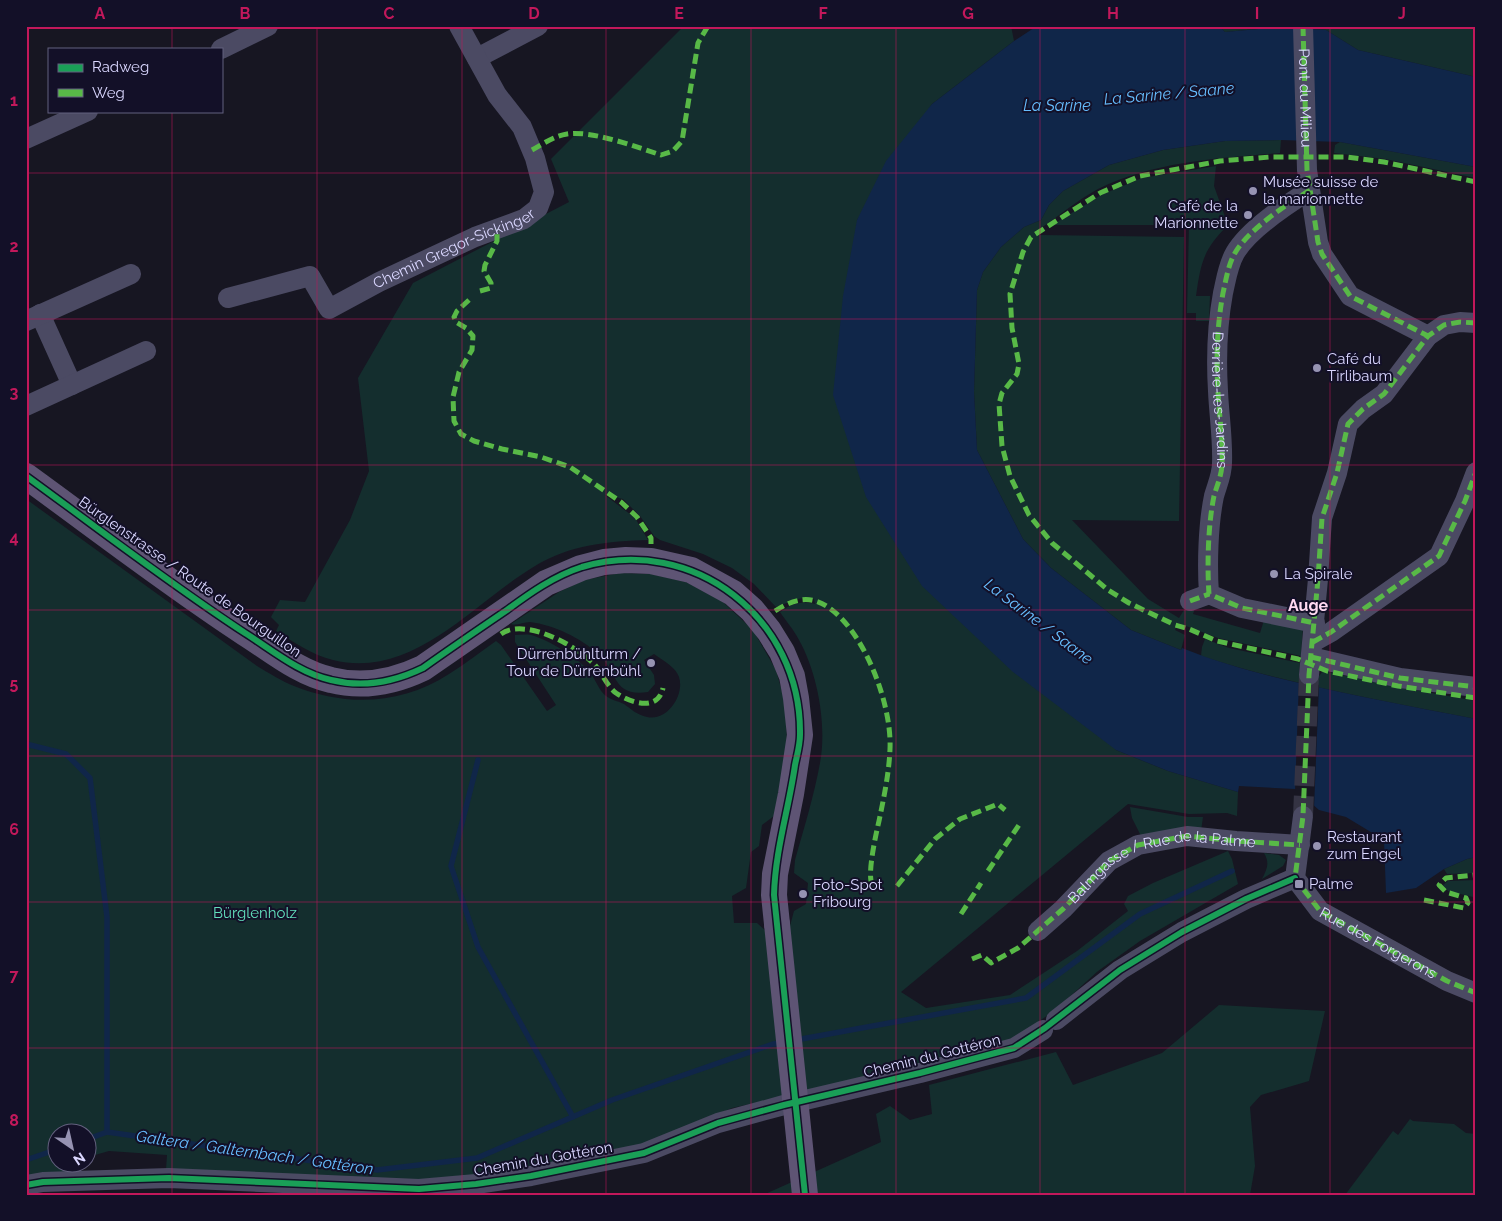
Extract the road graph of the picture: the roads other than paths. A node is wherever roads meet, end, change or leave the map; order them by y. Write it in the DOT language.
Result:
graph roads {
  1 [pos="268,26"];
  2 [pos="459,26"];
  3 [pos="538,26"];
  4 [pos="1303,26"];
  5 [pos="222,49"];
  6 [pos="476,58"];
  7 [pos="86,112"];
  8 [pos="26,139"];
  9 [pos="1310,190"];
  10 [pos="131,274"];
  11 [pos="228,298"];
  12 [pos="33,318"];
  13 [pos="1476,324"];
  14 [pos="1428,336"];
  15 [pos="146,351"];
  16 [pos="72,386"];
  17 [pos="26,406"];
  18 [pos="1476,472"];
  19 [pos="26,476"];
  20 [pos="1209,594"];
  21 [pos="1190,601"];
  22 [pos="1312,649"];
  23 [pos="1476,687"];
  24 [pos="1303,816"];
  25 [pos="1300,845"];
  26 [pos="1295,878"];
  27 [pos="1038,930"];
  28 [pos="1476,993"];
  29 [pos="26,1185"];
  30 [pos="805,1195"];
  1 -- 5 [label="street"];
  2 -- 6 [label="street, Chemin Gregor-Sickinger"];
  3 -- 6 [label="street"];
  4 -- 9 [label="street, Pont du Milieu"];
  6 -- 11 [label="street, Chemin Gregor-Sickinger"];
  7 -- 8 [label="street"];
  9 -- 14 [label="street, Pont du Milieu"];
  9 -- 20 [label="street, Derrière-les-Jardins"];
  10 -- 12 [label="street"];
  12 -- 16 [label="street"];
  13 -- 14 [label="street"];
  14 -- 22 [label="street"];
  15 -- 16 [label="street"];
  16 -- 17 [label="street"];
  18 -- 22 [label="street"];
  19 -- 30 [label="main road, Bürglenstrasse / Route de Bourguillon, bridge"];
  20 -- 21 [label="street"];
  20 -- 22 [label="street"];
  22 -- 23 [label="street"];
  24 -- 25 [label="street"];
  25 -- 26 [label="street"];
  25 -- 27 [label="street, Balmgasse / Rue de la Palme"];
  26 -- 28 [label="street, Rue des Forgerons"];
  26 -- 29 [label="street, Chemin du Gottéron"];
}
